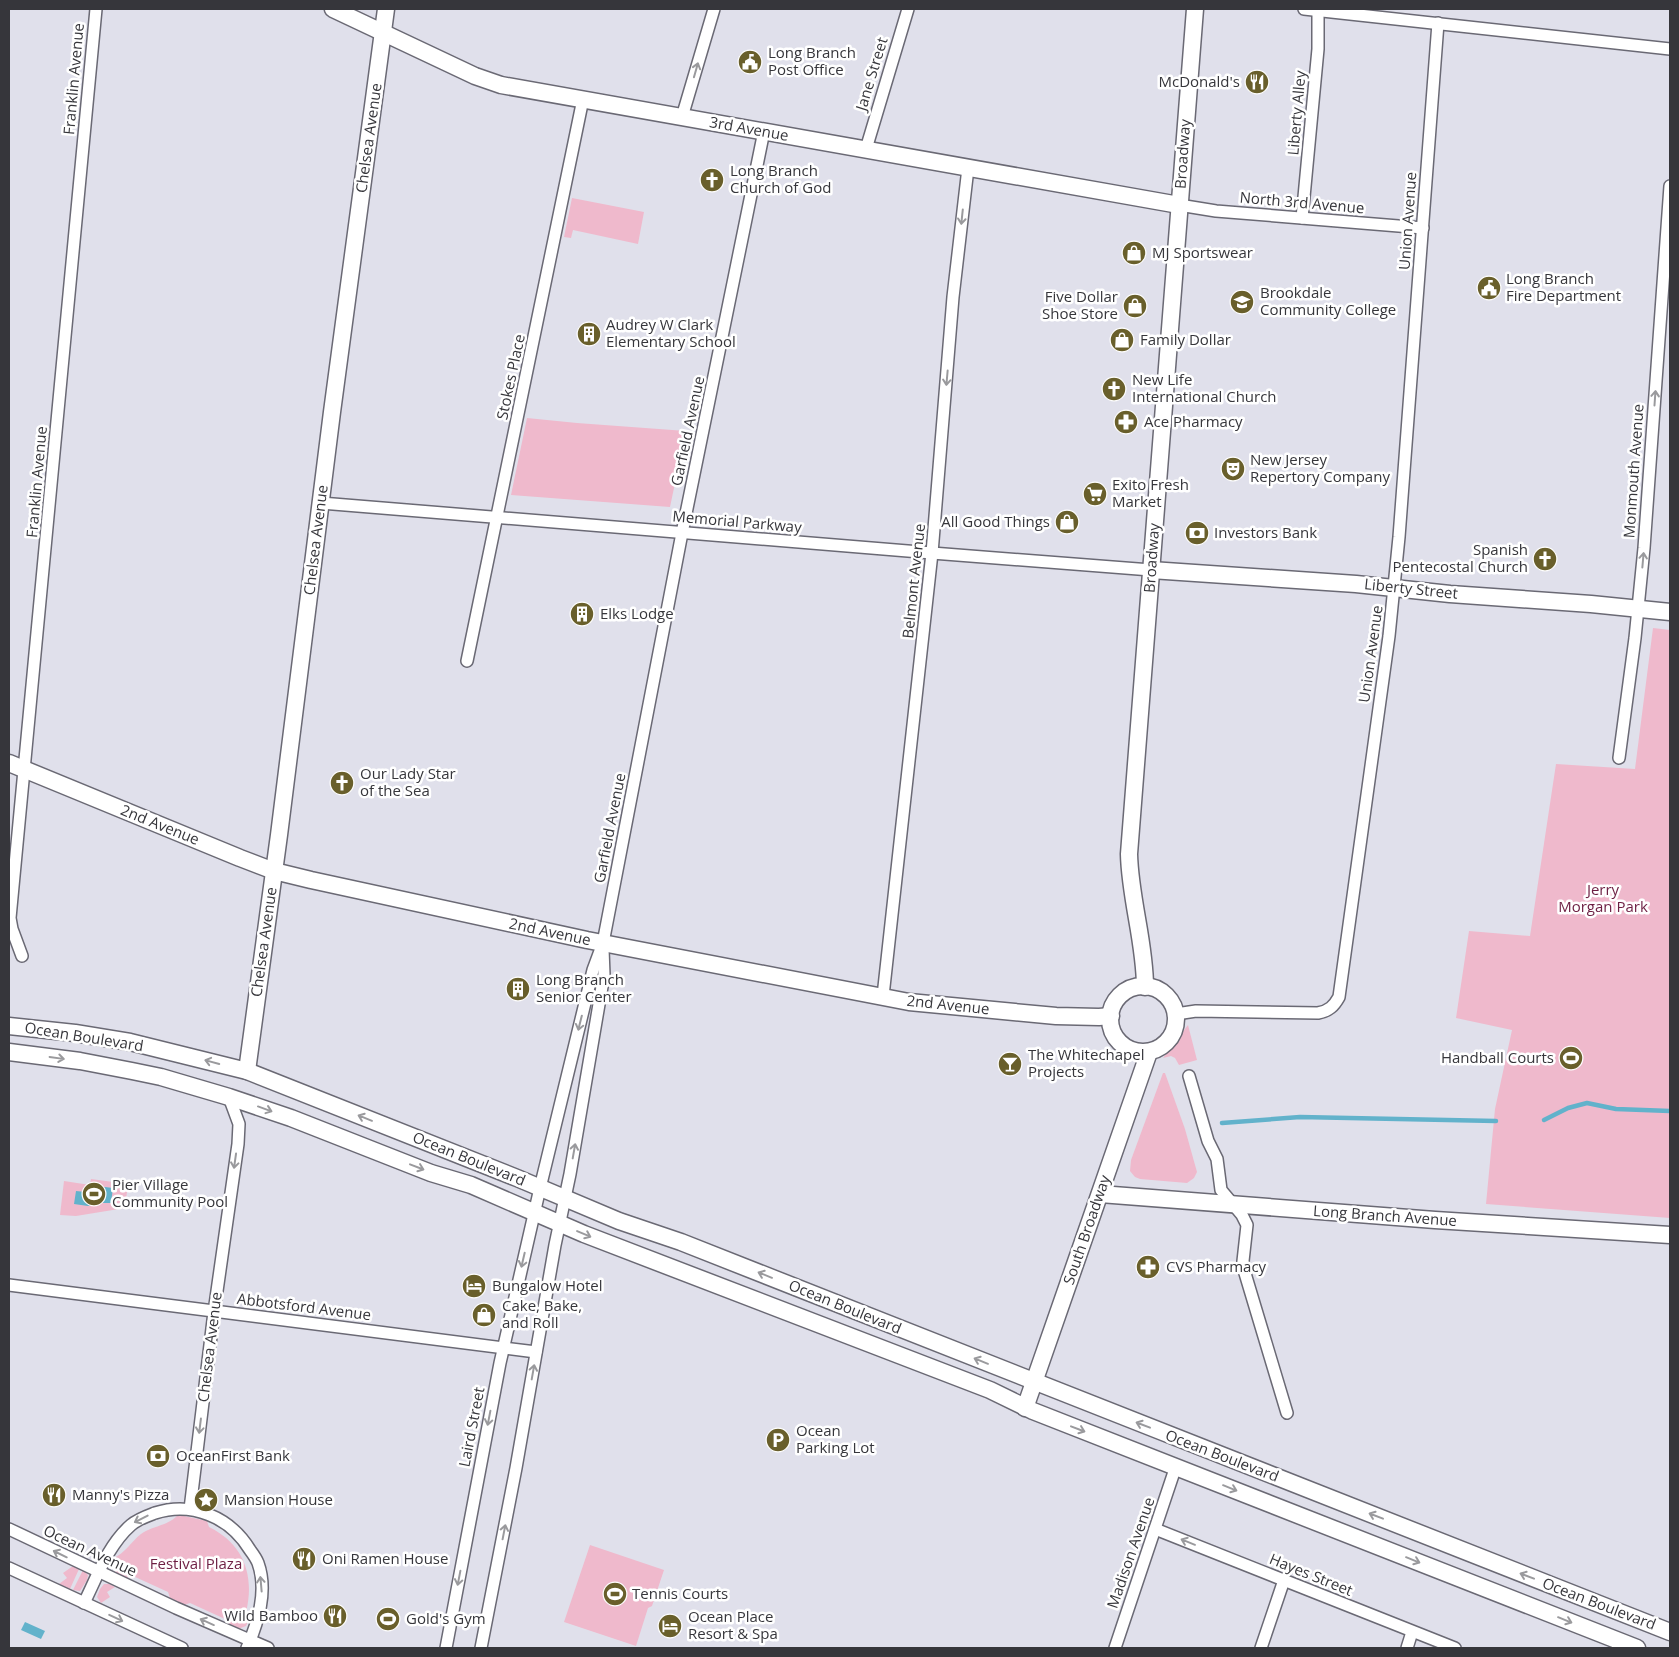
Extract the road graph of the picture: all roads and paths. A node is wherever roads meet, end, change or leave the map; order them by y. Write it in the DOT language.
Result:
graph roads {
  1 [pos="96,9"];
  2 [pos="333,9"];
  3 [pos="386,9"];
  4 [pos="714,9"];
  5 [pos="908,9"];
  6 [pos="1194,9"];
  7 [pos="1304,9"];
  8 [pos="1318,10"];
  9 [pos="1438,23"];
  10 [pos="383,33"];
  11 [pos="1670,49"];
  12 [pos="583,99"];
  13 [pos="682,117"];
  14 [pos="764,131"];
  15 [pos="866,149"];
  16 [pos="968,168"];
  17 [pos="1670,186"];
  18 [pos="1179,205"];
  19 [pos="1302,218"];
  20 [pos="1423,228"];
  21 [pos="321,502"];
  22 [pos="498,518"];
  23 [pos="682,533"];
  24 [pos="932,553"];
  25 [pos="1151,570"];
  26 [pos="1394,588"];
  27 [pos="1638,608"];
  28 [pos="1670,612"];
  29 [pos="467,661"];
  30 [pos="1619,758"];
  31 [pos="9,764"];
  32 [pos="24,770"];
  33 [pos="274,871"];
  34 [pos="603,943"];
  35 [pos="22,956"];
  36 [pos="1145,986"];
  37 [pos="883,996"];
  38 [pos="1176,1014"];
  39 [pos="1110,1016"];
  40 [pos="9,1026"];
  41 [pos="9,1052"];
  42 [pos="1149,1052"];
  43 [pos="247,1071"];
  44 [pos="1189,1076"];
  45 [pos="229,1097"];
  46 [pos="540,1188"];
  47 [pos="1100,1194"];
  48 [pos="565,1199"];
  49 [pos="1231,1204"];
  50 [pos="535,1212"];
  51 [pos="560,1223"];
  52 [pos="1670,1235"];
  53 [pos="9,1285"];
  54 [pos="214,1312"];
  55 [pos="503,1347"];
  56 [pos="536,1352"];
  57 [pos="1034,1382"];
  58 [pos="1025,1408"];
  59 [pos="1287,1413"];
  60 [pos="1176,1466"];
  61 [pos="190,1509"];
  62 [pos="9,1529"];
  63 [pos="1155,1529"];
  64 [pos="9,1568"];
  65 [pos="99,1572"];
  66 [pos="1284,1580"];
  67 [pos="84,1603"];
  68 [pos="1412,1632"];
  69 [pos="1670,1632"];
  70 [pos="249,1645"];
  71 [pos="182,1648"];
  72 [pos="268,1648"];
  73 [pos="446,1648"];
  74 [pos="481,1648"];
  75 [pos="1115,1648"];
  76 [pos="1261,1648"];
  77 [pos="1407,1648"];
  78 [pos="1455,1648"];
  79 [pos="1637,1648"];
  1 -- 32 [label="street, Franklin Avenue"];
  2 -- 10 [label="street, 3rd Avenue"];
  3 -- 10 [label="street, Chelsea Avenue"];
  13 -- 4 [label="street, one-way"];
  5 -- 15 [label="street, Jane Street"];
  6 -- 18 [label="street, Broadway"];
  7 -- 8 [label="street"];
  8 -- 9 [label="street"];
  8 -- 19 [label="street, Liberty Alley"];
  9 -- 11 [label="street"];
  9 -- 20 [label="street, Union Avenue"];
  10 -- 12 [label="street, 3rd Avenue"];
  10 -- 21 [label="street, Chelsea Avenue"];
  12 -- 13 [label="street, 3rd Avenue"];
  12 -- 22 [label="street, Stokes Place"];
  13 -- 14 [label="street, 3rd Avenue"];
  14 -- 15 [label="street, 3rd Avenue"];
  14 -- 23 [label="street, Garfield Avenue"];
  15 -- 16 [label="street, 3rd Avenue"];
  16 -- 18 [label="street, 3rd Avenue"];
  16 -- 24 [label="street, Belmont Avenue, one-way"];
  27 -- 17 [label="street, Monmouth Avenue, one-way"];
  18 -- 19 [label="street, North 3rd Avenue"];
  18 -- 25 [label="street, Broadway"];
  19 -- 20 [label="street, North 3rd Avenue"];
  20 -- 26 [label="street, Union Avenue"];
  21 -- 22 [label="street, Memorial Parkway"];
  21 -- 33 [label="street, Chelsea Avenue"];
  22 -- 23 [label="street, Memorial Parkway"];
  22 -- 29 [label="street, Stokes Place"];
  23 -- 24 [label="street, Memorial Parkway"];
  23 -- 34 [label="street, Garfield Avenue"];
  24 -- 25 [label="street, Memorial Parkway"];
  24 -- 37 [label="street, Belmont Avenue"];
  25 -- 26 [label="street, Liberty Street"];
  25 -- 36 [label="street, Broadway"];
  26 -- 27 [label="street, Liberty Street"];
  26 -- 38 [label="street, Union Avenue"];
  27 -- 28 [label="street, Liberty Street"];
  27 -- 30 [label="street, Monmouth Avenue"];
  31 -- 32 [label="street, 2nd Avenue"];
  32 -- 33 [label="street, 2nd Avenue"];
  32 -- 35 [label="street, Franklin Avenue"];
  33 -- 34 [label="street, 2nd Avenue"];
  33 -- 43 [label="street, Chelsea Avenue"];
  34 -- 37 [label="street, 2nd Avenue"];
  34 -- 46 [label="street, Garfield Avenue, one-way"];
  48 -- 34 [label="street, Garfield Avenue, one-way"];
  36 -- 38 [label="street"];
  36 -- 39 [label="street"];
  37 -- 39 [label="street, 2nd Avenue"];
  38 -- 42 [label="street"];
  39 -- 42 [label="street"];
  43 -- 40 [label="street, Ocean Boulevard, one-way"];
  41 -- 45 [label="street, Ocean Boulevard, one-way"];
  42 -- 47 [label="street, South Broadway"];
  46 -- 43 [label="street, Ocean Boulevard, one-way"];
  44 -- 49 [label="street"];
  45 -- 50 [label="street, Ocean Boulevard, one-way"];
  45 -- 54 [label="street, Chelsea Avenue, one-way"];
  46 -- 48 [label="street, Ocean Boulevard"];
  46 -- 50 [label="street, Garfield Avenue"];
  47 -- 49 [label="street, Long Branch Avenue"];
  47 -- 57 [label="street, South Broadway"];
  48 -- 51 [label="street, Garfield Avenue"];
  57 -- 48 [label="street, Ocean Boulevard, one-way"];
  49 -- 52 [label="street, Long Branch Avenue"];
  49 -- 59 [label="street"];
  50 -- 51 [label="street, Ocean Boulevard"];
  50 -- 55 [label="street, Laird Street, one-way"];
  51 -- 56 [label="street"];
  51 -- 58 [label="street, Ocean Boulevard, one-way"];
  53 -- 54 [label="street, Abbotsford Avenue"];
  54 -- 55 [label="street, Abbotsford Avenue"];
  54 -- 61 [label="street, Chelsea Avenue, one-way"];
  55 -- 56 [label="street, Abbotsford Avenue"];
  55 -- 73 [label="street, Laird Street, one-way"];
  74 -- 56 [label="street, one-way"];
  57 -- 58 [label="street, South Broadway"];
  69 -- 57 [label="street, Ocean Boulevard, one-way"];
  58 -- 60 [label="street, Ocean Boulevard, one-way"];
  60 -- 63 [label="street, Madison Avenue"];
  60 -- 79 [label="street, Ocean Boulevard, one-way"];
  61 -- 65 [label="street, one-way"];
  70 -- 61 [label="street, one-way"];
  65 -- 62 [label="street, Ocean Avenue, one-way"];
  66 -- 63 [label="street, Hayes Street, one-way"];
  63 -- 75 [label="street, Madison Avenue"];
  64 -- 67 [label="street"];
  65 -- 67 [label="street"];
  70 -- 65 [label="street, Ocean Avenue, one-way"];
  66 -- 68 [label="street, Hayes Street"];
  66 -- 76 [label="street"];
  67 -- 71 [label="street, one-way"];
  68 -- 77 [label="street"];
  68 -- 78 [label="street, Hayes Street"];
  70 -- 72 [label="street, Ocean Avenue"];
}
